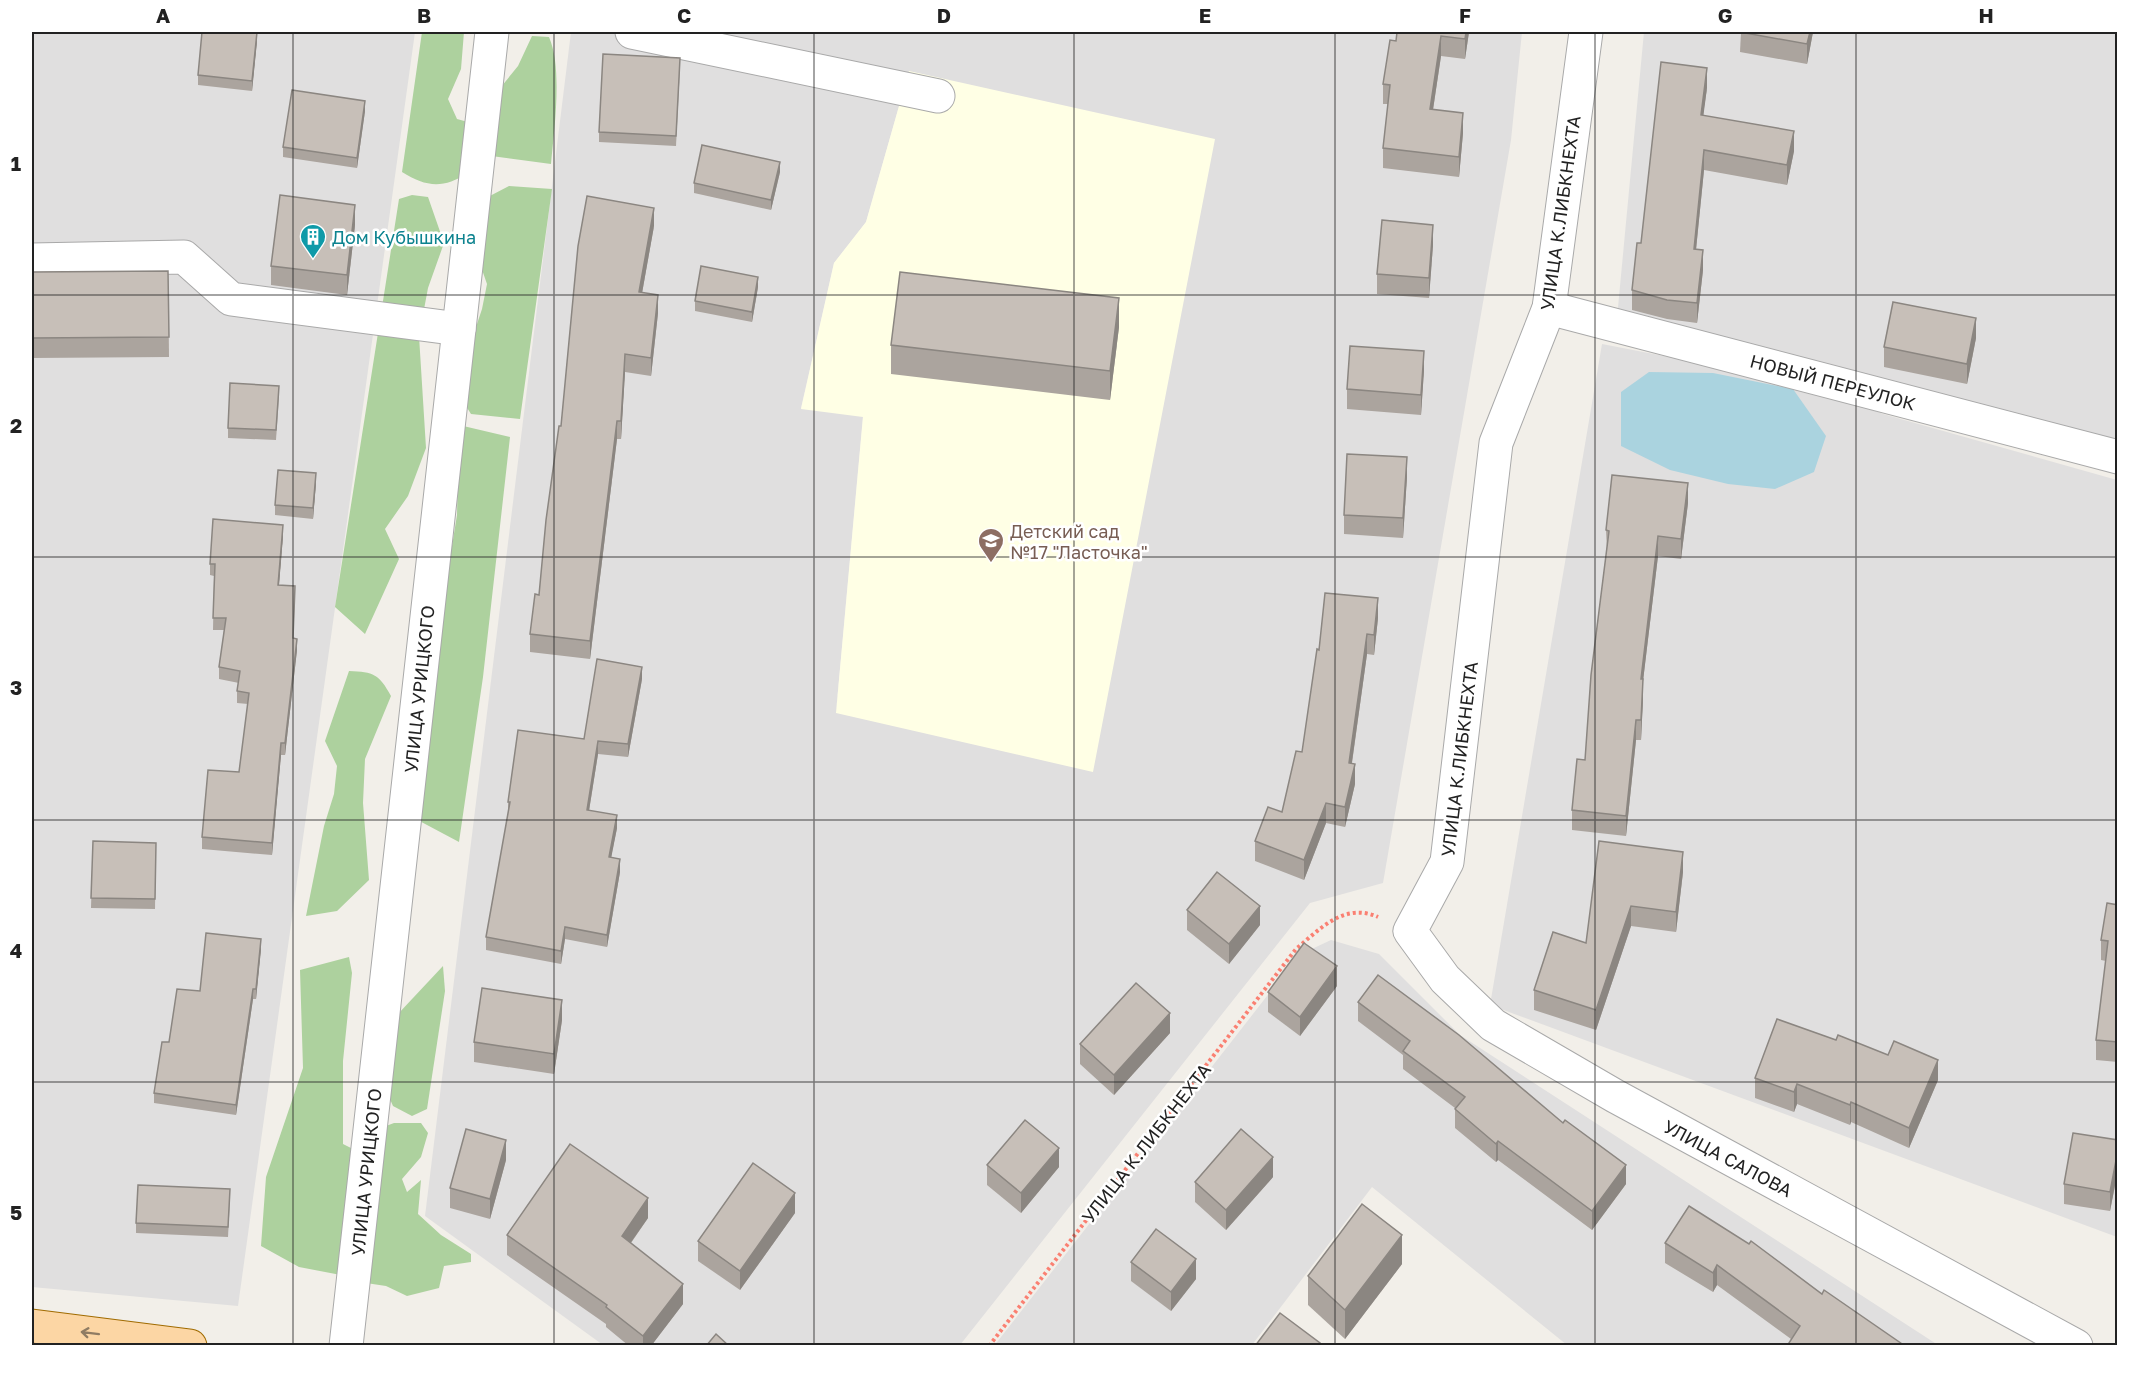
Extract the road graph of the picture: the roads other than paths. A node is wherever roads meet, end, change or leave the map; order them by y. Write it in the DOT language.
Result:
graph roads {
  1 [pos="492,32"];
  2 [pos="632,32"];
  3 [pos="1586,32"];
  4 [pos="938,96"];
  5 [pos="32,260"];
  6 [pos="1549,308"];
  7 [pos="459,329"];
  8 [pos="2118,456"];
  9 [pos="1410,931"];
  10 [pos="32,1326"];
  11 [pos="190,1346"];
  12 [pos="346,1346"];
  13 [pos="2076,1346"];
  1 -- 7 [label="street, УЛИЦА УРИЦКОГО"];
  2 -- 4 [label="street"];
  3 -- 6 [label="street, УЛИЦА К.ЛИБКНЕХТА"];
  5 -- 7 [label="street"];
  6 -- 8 [label="street, НОВЫЙ ПЕРЕУЛОК"];
  6 -- 9 [label="street, УЛИЦА К.ЛИБКНЕХТА"];
  7 -- 12 [label="street, УЛИЦА УРИЦКОГО"];
  9 -- 13 [label="street, УЛИЦА САЛОВА"];
  11 -- 10 [label="main road, one-way"];
}
